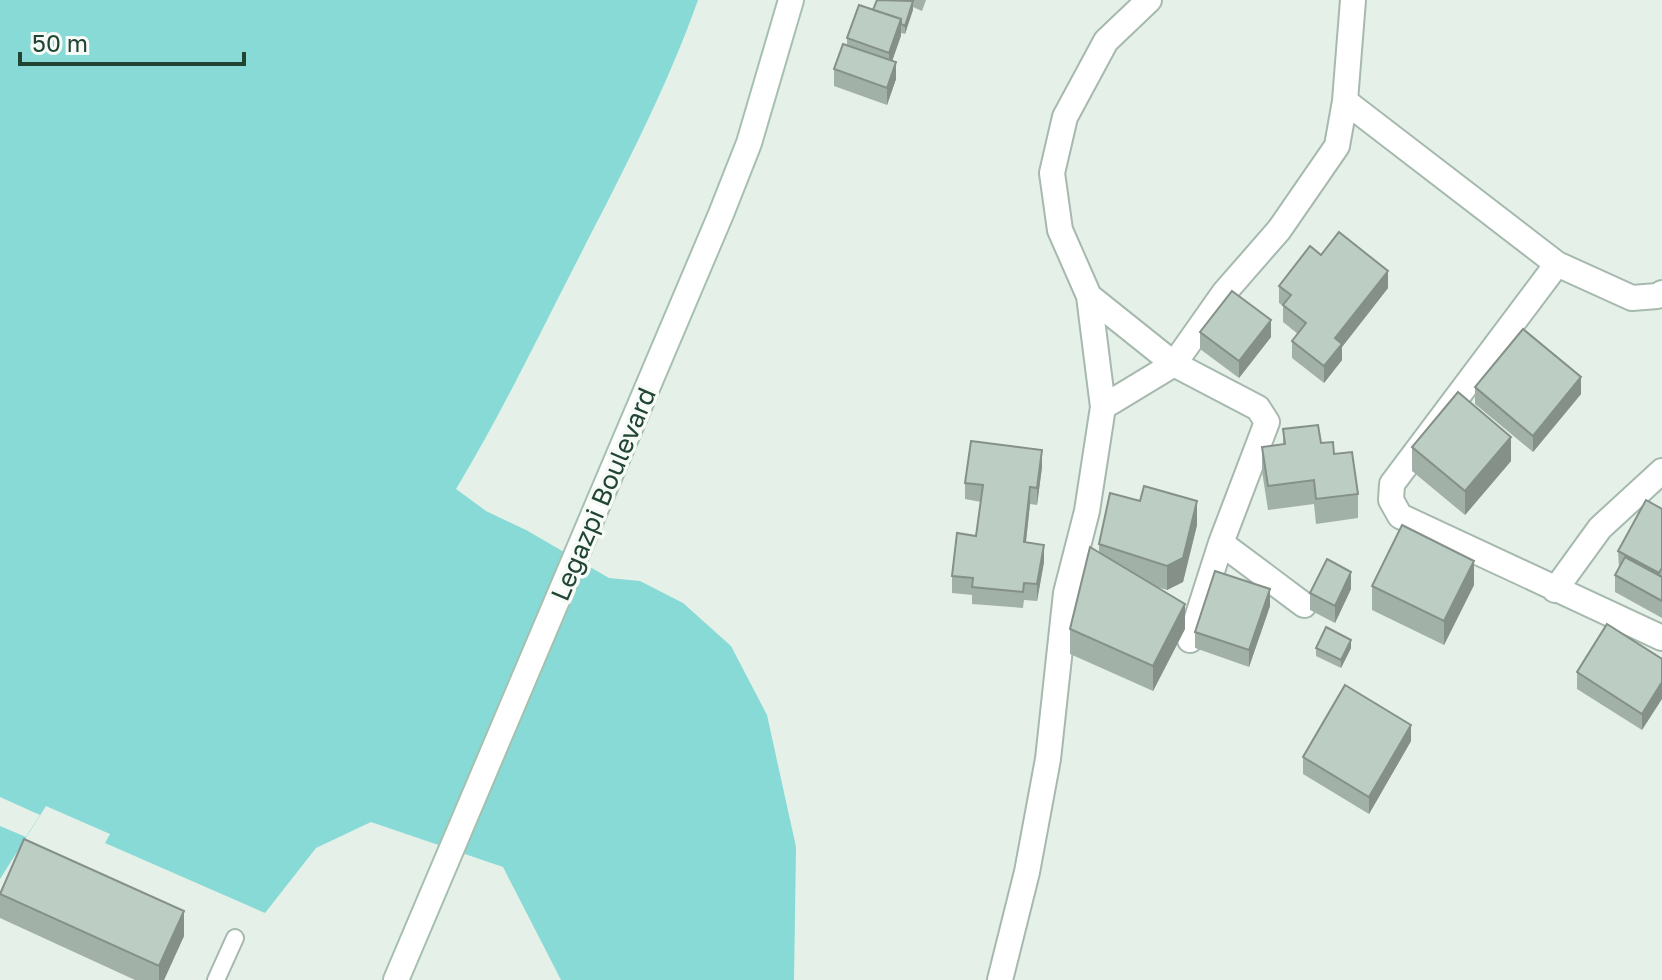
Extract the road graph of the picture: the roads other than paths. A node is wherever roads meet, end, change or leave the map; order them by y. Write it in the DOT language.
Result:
graph roads {
  1 [pos="791,0"];
  2 [pos="1149,0"];
  3 [pos="1353,0"];
  4 [pos="1345,101"];
  5 [pos="1557,264"];
  6 [pos="1662,293"];
  7 [pos="1089,296"];
  8 [pos="1174,364"];
  9 [pos="1103,407"];
  10 [pos="1662,471"];
  11 [pos="1221,543"];
  12 [pos="1555,590"];
  13 [pos="1304,605"];
  14 [pos="1662,638"];
  15 [pos="1190,640"];
  16 [pos="235,938"];
  17 [pos="216,980"];
  18 [pos="396,980"];
  19 [pos="1000,980"];
  1 -- 18 [label="street, Legazpi Boulevard"];
  2 -- 7 [label="street"];
  3 -- 4 [label="street"];
  4 -- 5 [label="street"];
  4 -- 8 [label="street"];
  5 -- 6 [label="street"];
  5 -- 12 [label="street"];
  7 -- 8 [label="street"];
  7 -- 9 [label="street"];
  8 -- 9 [label="street"];
  8 -- 11 [label="street"];
  9 -- 19 [label="street"];
  10 -- 12 [label="street"];
  11 -- 13 [label="street"];
  11 -- 15 [label="street"];
  12 -- 14 [label="street"];
  16 -- 17 [label="lane"];
}
